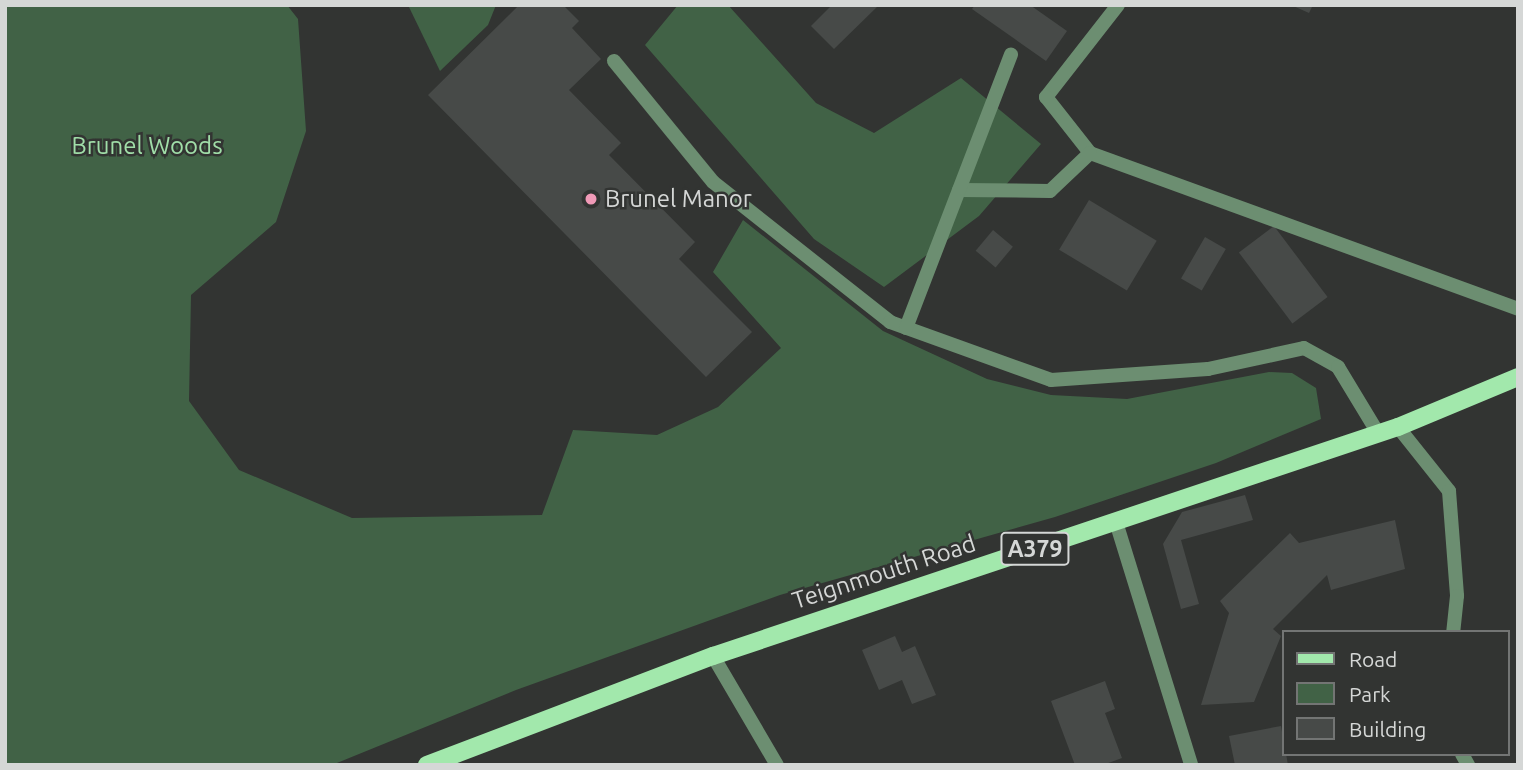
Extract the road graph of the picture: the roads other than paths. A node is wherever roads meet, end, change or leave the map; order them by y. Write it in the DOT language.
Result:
graph roads {
  1 [pos="1118,5"];
  2 [pos="1011,54"];
  3 [pos="614,61"];
  4 [pos="1090,153"];
  5 [pos="959,190"];
  6 [pos="1518,309"];
  7 [pos="906,328"];
  8 [pos="1518,377"];
  9 [pos="1398,427"];
  10 [pos="1378,433"];
  11 [pos="1116,522"];
  12 [pos="1452,630"];
  13 [pos="713,656"];
  14 [pos="427,765"];
  15 [pos="777,765"];
  16 [pos="1191,765"];
  1 -- 4 [label="street"];
  2 -- 5 [label="street"];
  3 -- 7 [label="street"];
  4 -- 5 [label="street"];
  4 -- 6 [label="street"];
  5 -- 7 [label="street"];
  7 -- 10 [label="street"];
  8 -- 9 [label="main road, Teignmouth Road / A379"];
  9 -- 10 [label="main road, Teignmouth Road / A379"];
  9 -- 12 [label="street"];
  10 -- 11 [label="main road, Teignmouth Road / A379"];
  11 -- 13 [label="main road, Teignmouth Road / A379"];
  11 -- 16 [label="street"];
  13 -- 14 [label="main road, Teignmouth Road / A379"];
  13 -- 15 [label="street"];
}
